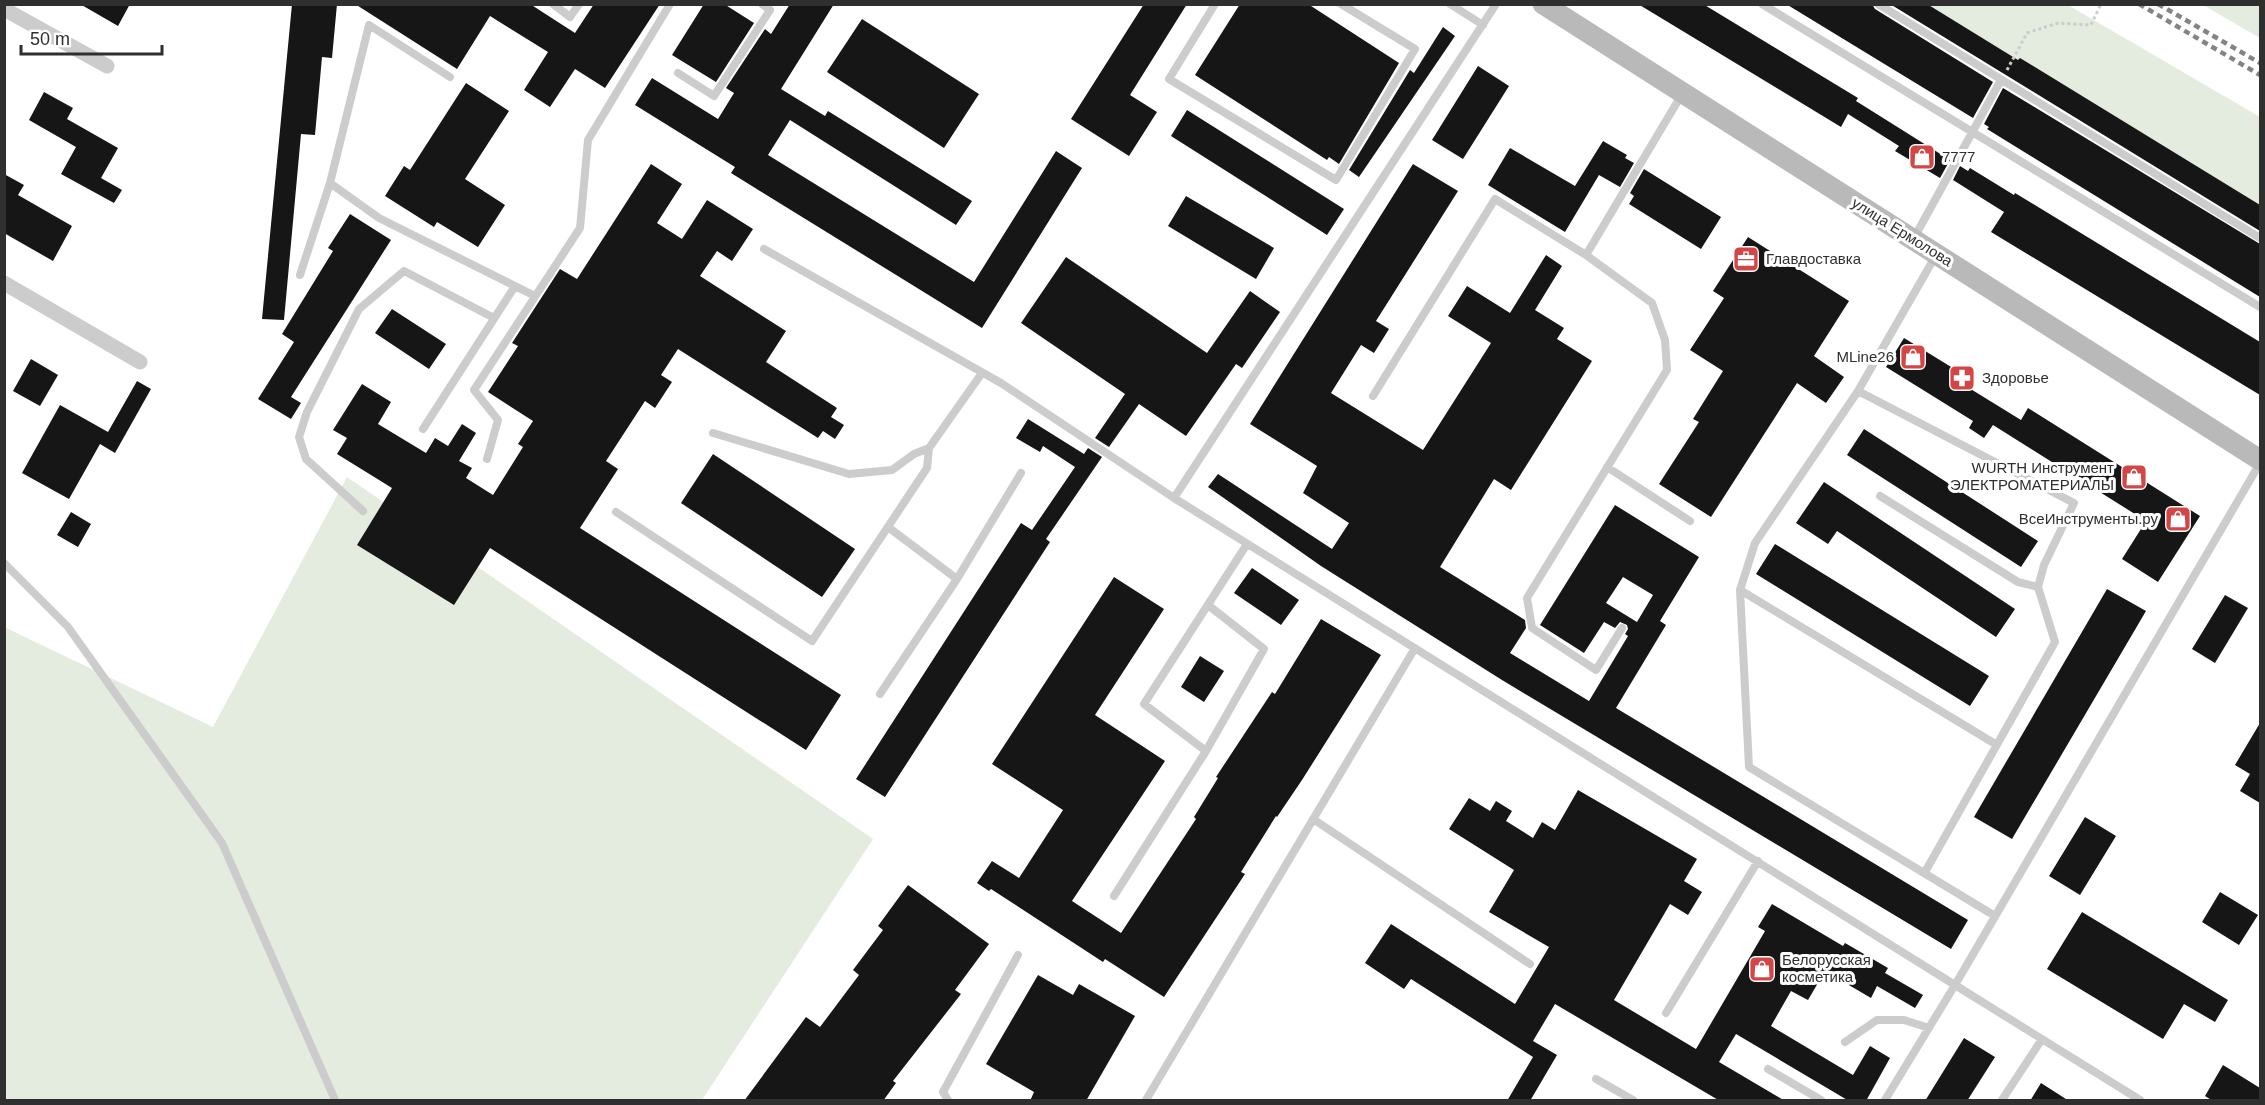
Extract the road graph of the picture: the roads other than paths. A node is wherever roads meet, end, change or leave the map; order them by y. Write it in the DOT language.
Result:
graph roads {
  1 [pos="553,4"];
  2 [pos="579,4"];
  3 [pos="670,4"];
  4 [pos="762,4"];
  5 [pos="1215,4"];
  6 [pos="1341,4"];
  7 [pos="1450,4"];
  8 [pos="1496,4"];
  9 [pos="1543,4"];
  10 [pos="1762,4"];
  11 [pos="1878,4"];
  12 [pos="4,9"];
  13 [pos="1483,25"];
  14 [pos="107,66"];
  15 [pos="678,73"];
  16 [pos="450,77"];
  17 [pos="2001,80"];
  18 [pos="1683,92"];
  19 [pos="1973,131"];
  20 [pos="330,183"];
  21 [pos="2260,238"];
  22 [pos="1914,239"];
  23 [pos="764,249"];
  24 [pos="1937,254"];
  25 [pos="1586,255"];
  26 [pos="300,275"];
  27 [pos="4,283"];
  28 [pos="515,286"];
  29 [pos="535,296"];
  30 [pos="2260,307"];
  31 [pos="494,318"];
  32 [pos="140,362"];
  33 [pos="982,373"];
  34 [pos="1858,390"];
  35 [pos="1373,396"];
  36 [pos="423,429"];
  37 [pos="713,433"];
  38 [pos="929,448"];
  39 [pos="487,459"];
  40 [pos="2260,462"];
  41 [pos="1607,467"];
  42 [pos="1021,473"];
  43 [pos="1880,496"];
  44 [pos="1174,498"];
  45 [pos="363,511"];
  46 [pos="616,512"];
  47 [pos="1690,521"];
  48 [pos="888,527"];
  49 [pos="1247,544"];
  50 [pos="4,563"];
  51 [pos="957,579"];
  52 [pos="2038,588"];
  53 [pos="1740,590"];
  54 [pos="1208,605"];
  55 [pos="1622,628"];
  56 [pos="1415,648"];
  57 [pos="880,694"];
  58 [pos="1997,745"];
  59 [pos="1206,751"];
  60 [pos="1313,819"];
  61 [pos="1758,861"];
  62 [pos="1925,872"];
  63 [pos="1114,896"];
  64 [pos="1995,916"];
  65 [pos="1018,955"];
  66 [pos="1530,964"];
  67 [pos="1955,985"];
  68 [pos="1666,1012"];
  69 [pos="1929,1028"];
  70 [pos="2042,1039"];
  71 [pos="1845,1042"];
  72 [pos="1768,1069"];
  73 [pos="1596,1079"];
  74 [pos="335,1101"];
  75 [pos="948,1101"];
  76 [pos="1146,1101"];
  77 [pos="1633,1101"];
  78 [pos="1821,1101"];
  79 [pos="1885,1101"];
  80 [pos="2002,1101"];
  81 [pos="2140,1101"];
  1 -- 2 [label="lane"];
  3 -- 29 [label="lane"];
  4 -- 15 [label="lane"];
  5 -- 6 [label="lane"];
  7 -- 13 [label="lane"];
  8 -- 13 [label="lane"];
  9 -- 18 [label="main road, улица Ермолова"];
  10 -- 19 [label="lane"];
  11 -- 17 [label="lane"];
  12 -- 14 [label="street"];
  13 -- 44 [label="lane"];
  16 -- 20 [label="lane"];
  17 -- 19 [label="lane"];
  17 -- 21 [label="lane"];
  18 -- 22 [label="main road, улица Ермолова"];
  18 -- 25 [label="lane"];
  19 -- 22 [label="lane"];
  19 -- 30 [label="lane"];
  20 -- 26 [label="lane"];
  20 -- 28 [label="lane"];
  22 -- 24 [label="main road, улица Ермолова"];
  23 -- 33 [label="lane"];
  24 -- 34 [label="lane"];
  24 -- 40 [label="main road, улица Ермолова"];
  25 -- 35 [label="lane"];
  25 -- 41 [label="lane"];
  27 -- 32 [label="street"];
  28 -- 29 [label="lane"];
  28 -- 31 [label="lane"];
  29 -- 39 [label="lane"];
  31 -- 36 [label="lane"];
  31 -- 45 [label="lane"];
  33 -- 38 [label="lane"];
  33 -- 44 [label="lane"];
  34 -- 52 [label="lane"];
  34 -- 53 [label="lane"];
  37 -- 38 [label="lane"];
  38 -- 48 [label="lane"];
  40 -- 64 [label="lane"];
  41 -- 47 [label="lane"];
  41 -- 55 [label="lane"];
  42 -- 51 [label="lane"];
  43 -- 52 [label="lane"];
  44 -- 49 [label="lane"];
  46 -- 48 [label="lane"];
  48 -- 51 [label="lane"];
  49 -- 54 [label="lane"];
  49 -- 56 [label="lane"];
  50 -- 74 [label="lane"];
  51 -- 57 [label="lane"];
  52 -- 58 [label="lane"];
  53 -- 58 [label="lane"];
  53 -- 62 [label="lane"];
  54 -- 59 [label="lane"];
  54 -- 59 [label="lane"];
  56 -- 60 [label="lane"];
  56 -- 61 [label="lane"];
  58 -- 62 [label="lane"];
  59 -- 63 [label="lane"];
  60 -- 66 [label="lane"];
  60 -- 76 [label="lane"];
  61 -- 67 [label="lane"];
  61 -- 68 [label="lane"];
  62 -- 64 [label="lane"];
  64 -- 67 [label="lane"];
  65 -- 75 [label="lane"];
  67 -- 69 [label="lane"];
  67 -- 70 [label="lane"];
  69 -- 71 [label="lane"];
  69 -- 79 [label="lane"];
  70 -- 80 [label="lane"];
  70 -- 81 [label="lane"];
  72 -- 78 [label="lane"];
  73 -- 77 [label="lane"];
}
